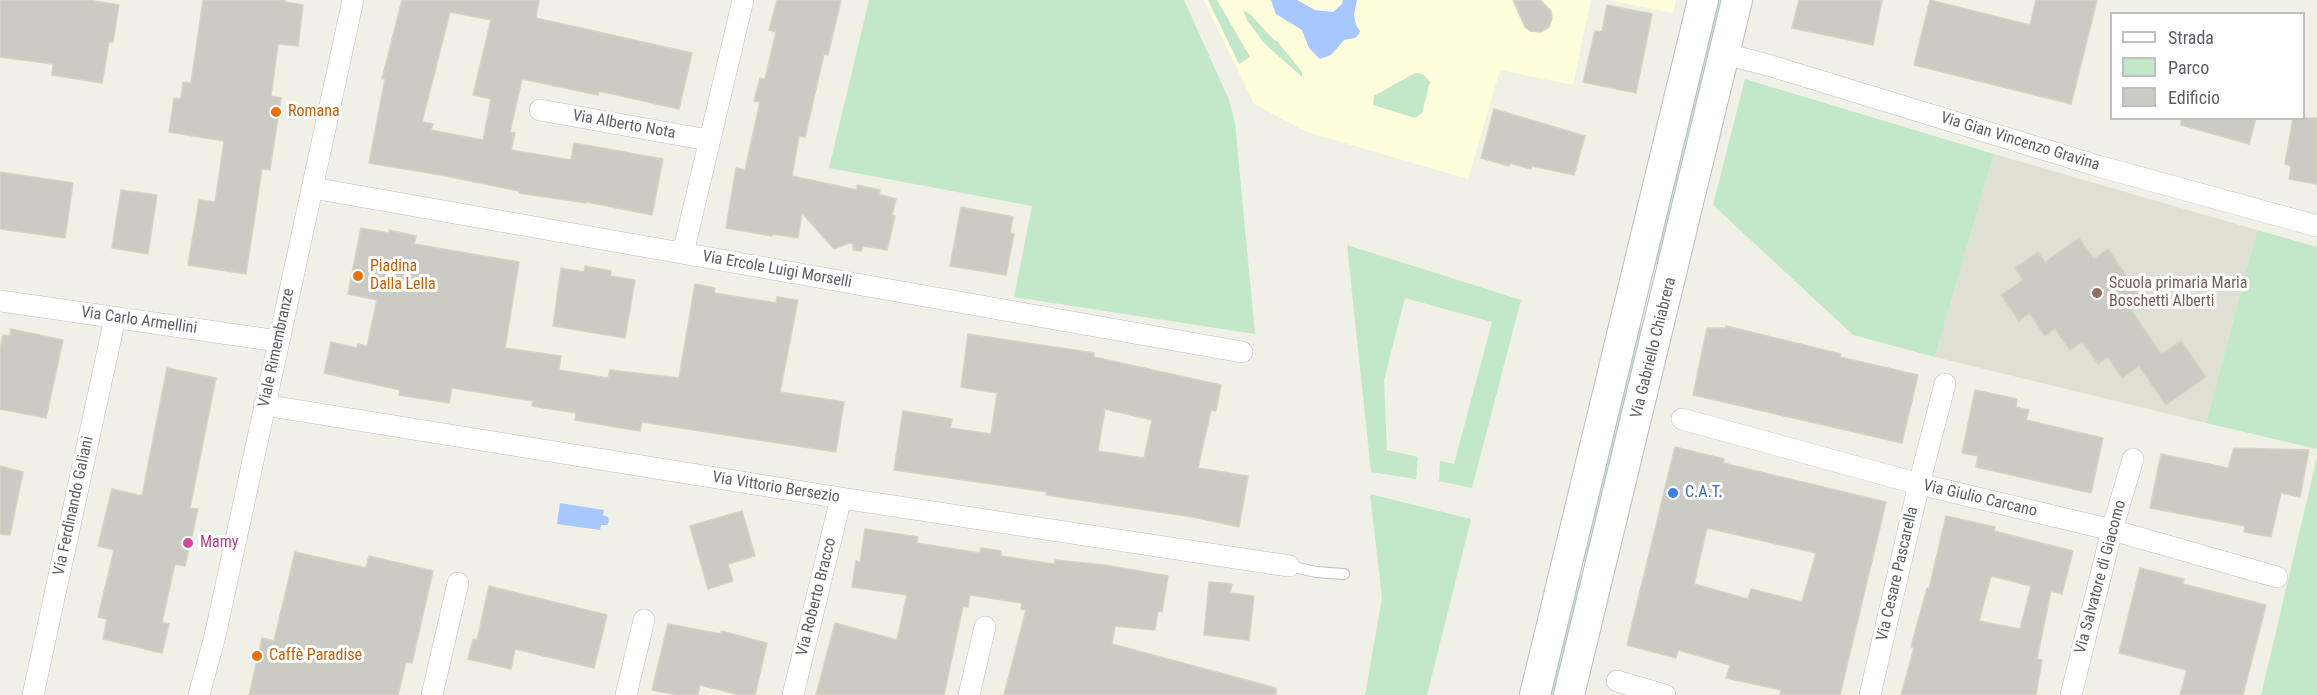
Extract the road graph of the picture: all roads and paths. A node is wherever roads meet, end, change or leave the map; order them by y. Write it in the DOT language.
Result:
graph roads {
  1 [pos="353,0"];
  2 [pos="743,0"];
  3 [pos="1703,0"];
  4 [pos="1737,0"];
  5 [pos="1725,54"];
  6 [pos="540,110"];
  7 [pos="708,140"];
  8 [pos="313,188"];
  9 [pos="2317,226"];
  10 [pos="682,254"];
  11 [pos="1631,296"];
  12 [pos="0,301"];
  13 [pos="1665,304"];
  14 [pos="115,318"];
  15 [pos="278,341"];
  16 [pos="1242,352"];
  17 [pos="1945,384"];
  18 [pos="264,405"];
  19 [pos="1682,419"];
  20 [pos="2133,459"];
  21 [pos="1919,484"];
  22 [pos="841,498"];
  23 [pos="2112,530"];
  24 [pos="1289,566"];
  25 [pos="1344,574"];
  26 [pos="2277,577"];
  27 [pos="458,583"];
  28 [pos="644,620"];
  29 [pos="985,627"];
  30 [pos="215,636"];
  31 [pos="1617,681"];
  32 [pos="33,695"];
  33 [pos="199,695"];
  34 [pos="212,695"];
  35 [pos="432,695"];
  36 [pos="626,695"];
  37 [pos="793,695"];
  38 [pos="969,695"];
  39 [pos="1535,695"];
  40 [pos="1569,695"];
  41 [pos="1665,695"];
  42 [pos="1870,695"];
  43 [pos="2071,695"];
  1 -- 8 [label="street, Viale Rimembranze"];
  2 -- 7 [label="street"];
  3 -- 11 [label="street, Via Gabriello Chiabrera"];
  4 -- 5 [label="street, Via Gabriello Chiabrera"];
  5 -- 9 [label="street, Via Gian Vincenzo Gravina"];
  5 -- 13 [label="street, Via Gabriello Chiabrera"];
  6 -- 7 [label="street, Via Alberto Nota"];
  7 -- 10 [label="street"];
  8 -- 10 [label="street, Via Ercole Luigi Morselli"];
  8 -- 15 [label="street, Viale Rimembranze"];
  10 -- 16 [label="street, Via Ercole Luigi Morselli"];
  11 -- 13 [label="street"];
  11 -- 39 [label="street, Via Gabriello Chiabrera"];
  12 -- 14 [label="street, Via Carlo Armellini"];
  13 -- 40 [label="street, Via Gabriello Chiabrera"];
  14 -- 15 [label="street, Via Carlo Armellini"];
  14 -- 32 [label="street, Via Ferdinando Galiani"];
  15 -- 18 [label="street, Viale Rimembranze"];
  17 -- 21 [label="street, Via Cesare Pascarella"];
  18 -- 22 [label="street, Via Vittorio Bersezio"];
  18 -- 30 [label="street, Viale Rimembranze"];
  19 -- 21 [label="street, Via Giulio Carcano"];
  20 -- 23 [label="street, Via Salvatore di Giacomo"];
  21 -- 23 [label="street, Via Giulio Carcano"];
  21 -- 42 [label="street, Via Cesare Pascarella"];
  22 -- 24 [label="street, Via Vittorio Bersezio"];
  22 -- 37 [label="street, Via Roberto Bracco"];
  23 -- 26 [label="street, Via Giulio Carcano"];
  23 -- 43 [label="street, Via Salvatore di Giacomo"];
  24 -- 25 [label="lane"];
  27 -- 35 [label="street"];
  28 -- 36 [label="street"];
  29 -- 38 [label="street"];
  30 -- 33 [label="street, Viale Rimembranze"];
  30 -- 34 [label="street"];
  31 -- 41 [label="street"];
}
